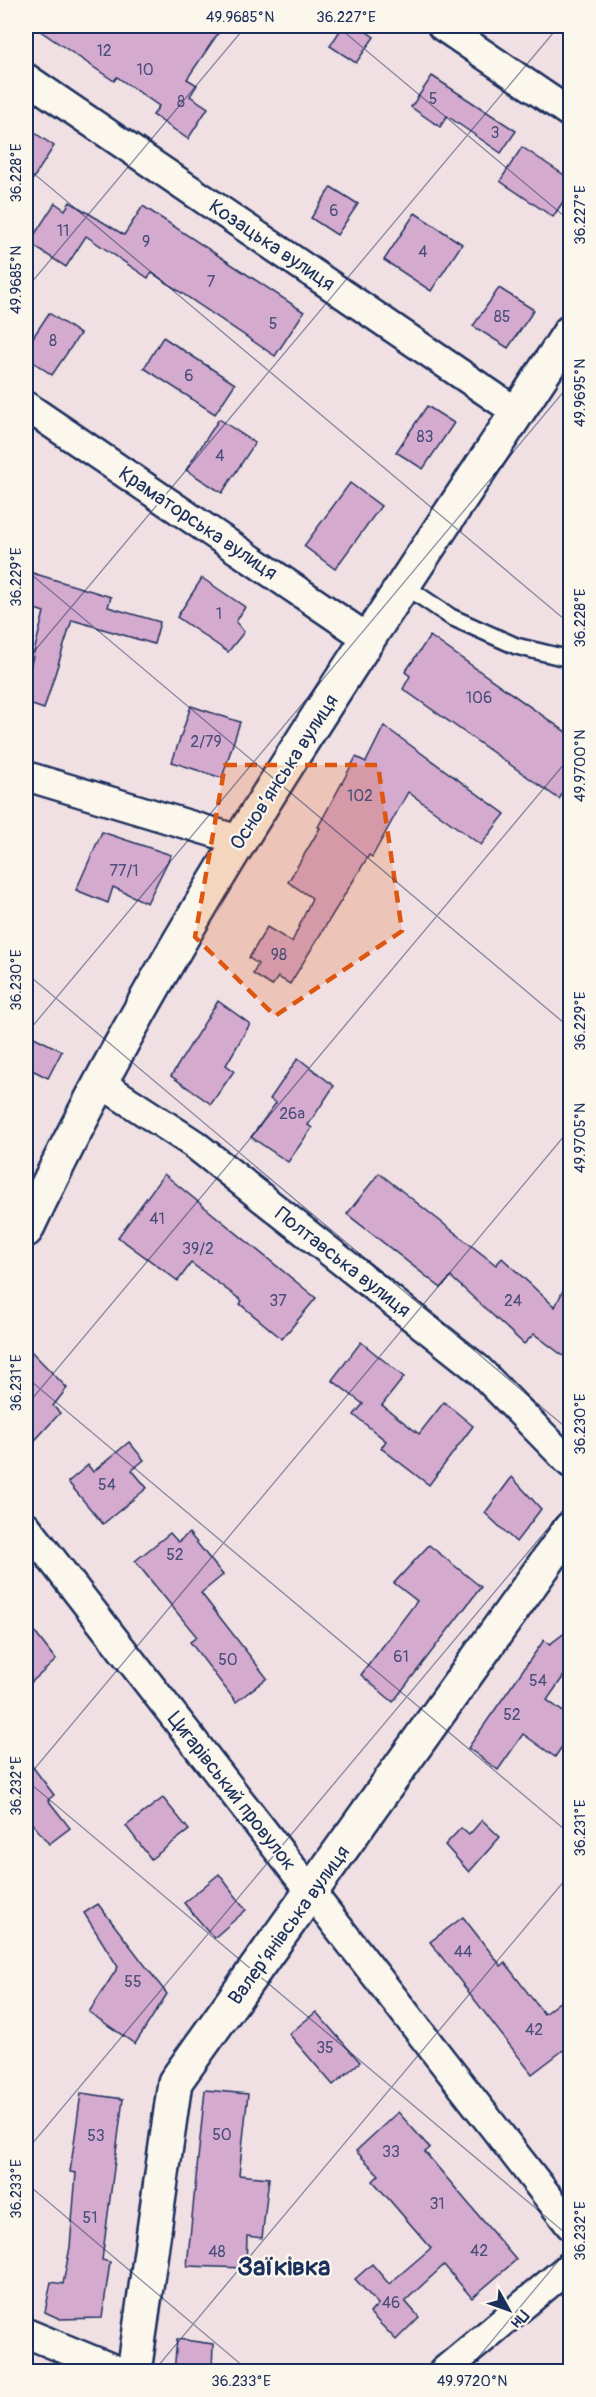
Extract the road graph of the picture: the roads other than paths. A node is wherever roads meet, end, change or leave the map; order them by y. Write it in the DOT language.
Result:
graph roads {
  1 [pos="442,26"];
  2 [pos="26,78"];
  3 [pos="570,112"];
  4 [pos="570,332"];
  5 [pos="26,406"];
  6 [pos="518,413"];
  7 [pos="405,586"];
  8 [pos="370,640"];
  9 [pos="570,659"];
  10 [pos="26,776"];
  11 [pos="238,840"];
  12 [pos="99,1082"];
  13 [pos="33,1196"];
  14 [pos="26,1230"];
  15 [pos="570,1463"];
  16 [pos="26,1526"];
  17 [pos="570,1528"];
  18 [pos="312,1893"];
  19 [pos="570,2225"];
  20 [pos="570,2266"];
  21 [pos="26,2333"];
  22 [pos="121,2372"];
  23 [pos="134,2372"];
  24 [pos="444,2372"];
  1 -- 3 [label="street"];
  2 -- 6 [label="street, Козацька вулиця"];
  4 -- 6 [label="street, Основ’янська вулиця"];
  5 -- 8 [label="street, Краматорська вулиця"];
  6 -- 7 [label="street, Основ’янська вулиця"];
  7 -- 8 [label="street, Основ’янська вулиця"];
  7 -- 9 [label="lane"];
  8 -- 11 [label="street, Основ’янська вулиця"];
  10 -- 11 [label="street"];
  11 -- 12 [label="street, Основ’янська вулиця"];
  12 -- 13 [label="street, Основ’янська вулиця"];
  12 -- 15 [label="street, Полтавська вулиця"];
  13 -- 14 [label="street, Основ’янська вулиця"];
  16 -- 18 [label="street, Цигарівський провулок"];
  17 -- 18 [label="street, Валер’янівська вулиця"];
  18 -- 19 [label="street, Цигарівський провулок"];
  18 -- 23 [label="street, Валер’янівська вулиця"];
  20 -- 24 [label="street"];
  21 -- 22 [label="street"];
}
